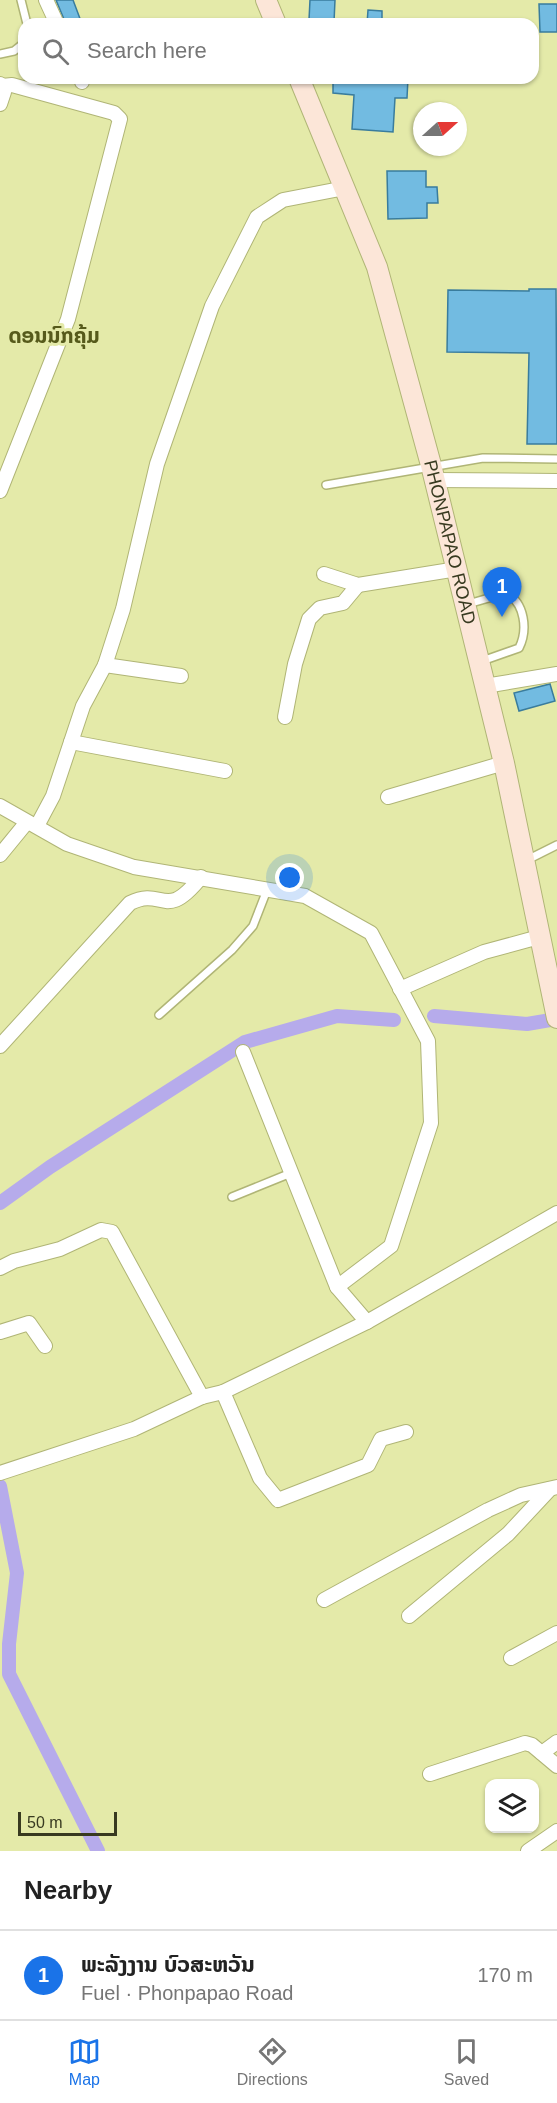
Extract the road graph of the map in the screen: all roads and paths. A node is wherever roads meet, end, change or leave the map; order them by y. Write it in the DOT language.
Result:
graph roads {
  1 [pos="21,0"];
  2 [pos="46,0"];
  3 [pos="266,0"];
  4 [pos="26,18"];
  5 [pos="54,18"];
  6 [pos="274,18"];
  7 [pos="18,48"];
  8 [pos="0,54"];
  9 [pos="302,84"];
  10 [pos="1,85"];
  11 [pos="0,104"];
  12 [pos="345,188"];
  13 [pos="557,459"];
  14 [pos="433,473"];
  15 [pos="557,481"];
  16 [pos="326,485"];
  17 [pos="0,491"];
  18 [pos="457,570"];
  19 [pos="324,574"];
  20 [pos="358,585"];
  21 [pos="466,605"];
  22 [pos="479,662"];
  23 [pos="105,664"];
  24 [pos="557,674"];
  25 [pos="181,676"];
  26 [pos="485,686"];
  27 [pos="285,717"];
  28 [pos="71,742"];
  29 [pos="504,763"];
  30 [pos="225,771"];
  31 [pos="388,797"];
  32 [pos="0,806"];
  33 [pos="32,824"];
  34 [pos="557,845"];
  35 [pos="0,855"];
  36 [pos="523,862"];
  37 [pos="201,877"];
  38 [pos="267,890"];
  39 [pos="539,937"];
  40 [pos="400,989"];
  41 [pos="556,1012"];
  42 [pos="159,1015"];
  43 [pos="0,1046"];
  44 [pos="243,1052"];
  45 [pos="291,1173"];
  46 [pos="232,1197"];
  47 [pos="557,1213"];
  48 [pos="0,1268"];
  49 [pos="337,1287"];
  50 [pos="367,1322"];
  51 [pos="0,1332"];
  52 [pos="45,1346"];
  53 [pos="223,1392"];
  54 [pos="202,1397"];
  55 [pos="406,1432"];
  56 [pos="0,1473"];
  57 [pos="554,1488"];
  58 [pos="324,1600"];
  59 [pos="409,1616"];
  60 [pos="557,1634"];
  61 [pos="511,1658"];
  62 [pos="557,1742"];
  63 [pos="542,1753"];
  64 [pos="557,1766"];
  65 [pos="430,1774"];
  66 [pos="557,1832"];
  67 [pos="528,1851"];
  1 -- 4 [label="lane"];
  2 -- 5 [label="street"];
  3 -- 6 [label="street"];
  7 -- 8 [label="lane"];
  9 -- 12 [label="street, PHONPAPAO ROAD"];
  10 -- 11 [label="street"];
  10 -- 17 [label="street"];
  12 -- 14 [label="street, PHONPAPAO ROAD"];
  12 -- 23 [label="street"];
  13 -- 14 [label="lane"];
  14 -- 15 [label="street"];
  14 -- 16 [label="lane"];
  14 -- 18 [label="street, PHONPAPAO ROAD"];
  18 -- 20 [label="street"];
  18 -- 21 [label="street, PHONPAPAO ROAD"];
  19 -- 20 [label="street"];
  20 -- 27 [label="street"];
  21 -- 22 [label="street, PHONPAPAO ROAD"];
  21 -- 22 [label="lane"];
  22 -- 26 [label="street, PHONPAPAO ROAD"];
  23 -- 25 [label="street"];
  23 -- 28 [label="street"];
  24 -- 26 [label="street"];
  26 -- 29 [label="street, PHONPAPAO ROAD"];
  28 -- 30 [label="street"];
  28 -- 33 [label="street"];
  29 -- 31 [label="street"];
  29 -- 36 [label="street, PHONPAPAO ROAD"];
  32 -- 33 [label="street"];
  33 -- 35 [label="street"];
  33 -- 37 [label="street"];
  34 -- 36 [label="lane"];
  36 -- 39 [label="street, PHONPAPAO ROAD"];
  37 -- 38 [label="street"];
  37 -- 43 [label="street"];
  38 -- 40 [label="street"];
  38 -- 42 [label="lane"];
  39 -- 40 [label="street"];
  39 -- 41 [label="street, PHONPAPAO ROAD"];
  40 -- 49 [label="street"];
  44 -- 45 [label="street"];
  45 -- 46 [label="lane"];
  45 -- 49 [label="street"];
  47 -- 50 [label="street"];
  48 -- 54 [label="street"];
  49 -- 50 [label="street"];
  50 -- 53 [label="street"];
  51 -- 52 [label="street"];
  53 -- 54 [label="street"];
  53 -- 55 [label="street"];
  54 -- 56 [label="street"];
  57 -- 58 [label="street"];
  57 -- 59 [label="street"];
  60 -- 61 [label="street"];
  62 -- 63 [label="street"];
  63 -- 64 [label="street"];
  63 -- 65 [label="street"];
  66 -- 67 [label="street"];
}
